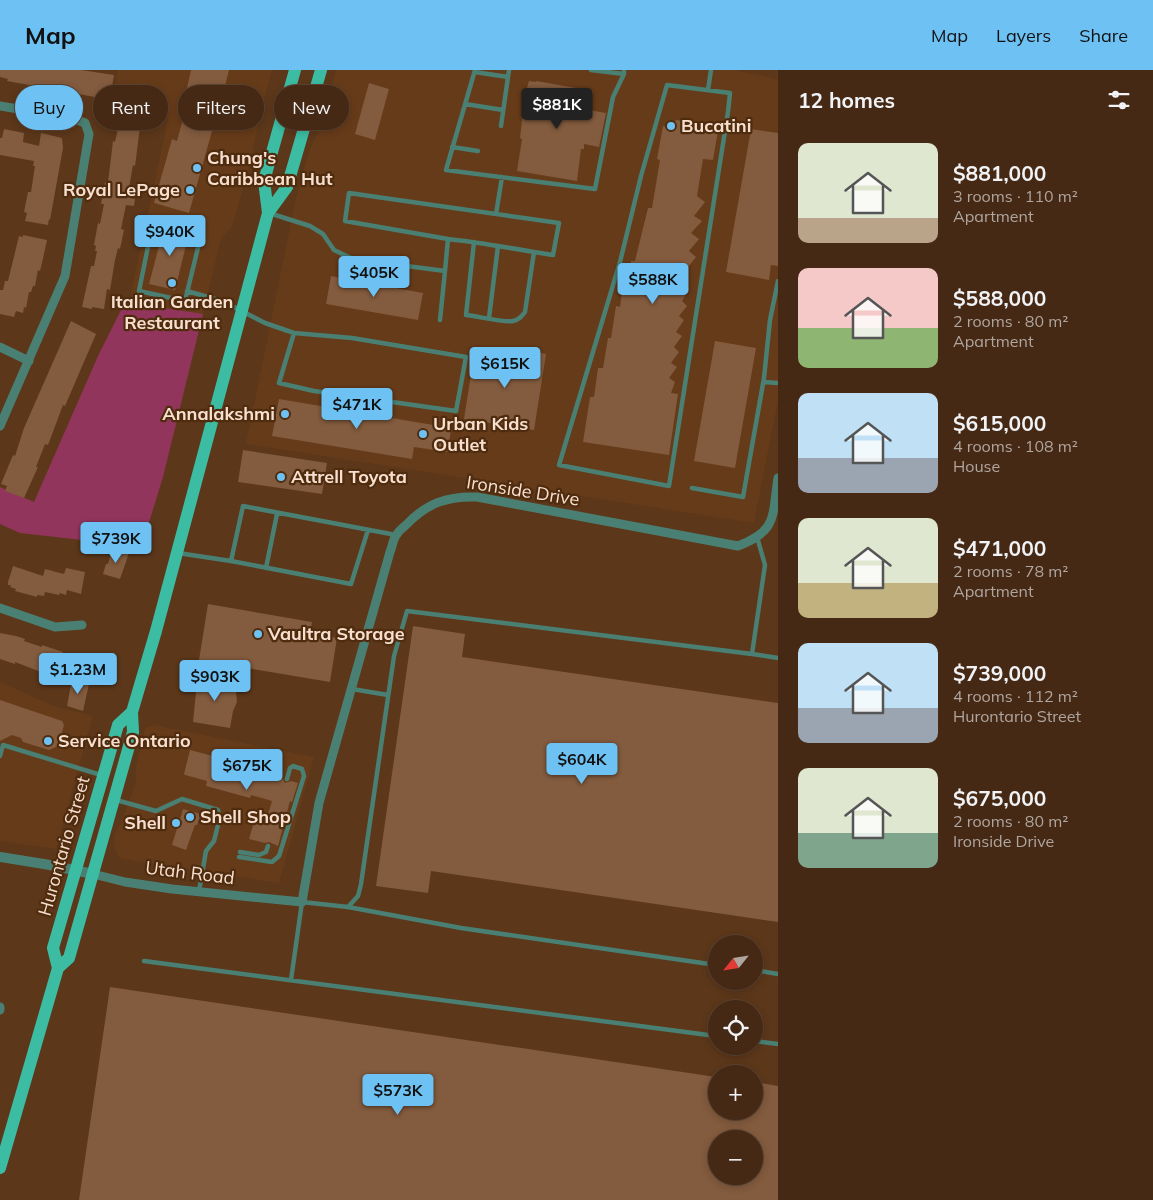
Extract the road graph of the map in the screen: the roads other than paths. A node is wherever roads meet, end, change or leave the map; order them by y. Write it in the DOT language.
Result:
graph roads {
  1 [pos="295,70"];
  2 [pos="509,70"];
  3 [pos="591,70"];
  4 [pos="711,70"];
  5 [pos="475,71"];
  6 [pos="322,72"];
  7 [pos="624,72"];
  8 [pos="508,77"];
  9 [pos="708,90"];
  10 [pos="465,104"];
  11 [pos="0,106"];
  12 [pos="503,110"];
  13 [pos="501,126"];
  14 [pos="452,147"];
  15 [pos="478,151"];
  16 [pos="502,176"];
  17 [pos="268,213"];
  18 [pos="496,214"];
  19 [pos="448,239"];
  20 [pos="474,242"];
  21 [pos="498,246"];
  22 [pos="534,252"];
  23 [pos="445,270"];
  24 [pos="778,281"];
  25 [pos="187,291"];
  26 [pos="242,312"];
  27 [pos="489,318"];
  28 [pos="440,320"];
  29 [pos="294,333"];
  30 [pos="0,347"];
  31 [pos="29,361"];
  32 [pos="764,382"];
  33 [pos="778,383"];
  34 [pos="0,426"];
  35 [pos="778,478"];
  36 [pos="692,488"];
  37 [pos="277,514"];
  38 [pos="368,530"];
  39 [pos="396,535"];
  40 [pos="757,537"];
  41 [pos="177,552"];
  42 [pos="231,561"];
  43 [pos="266,568"];
  44 [pos="0,608"];
  45 [pos="82,625"];
  46 [pos="752,654"];
  47 [pos="778,658"];
  48 [pos="352,689"];
  49 [pos="388,695"];
  50 [pos="132,712"];
  51 [pos="0,756"];
  52 [pos="102,775"];
  53 [pos="287,779"];
  54 [pos="114,800"];
  55 [pos="268,846"];
  56 [pos="0,857"];
  57 [pos="75,871"];
  58 [pos="93,874"];
  59 [pos="199,891"];
  60 [pos="302,902"];
  61 [pos="348,907"];
  62 [pos="144,961"];
  63 [pos="708,964"];
  64 [pos="58,968"];
  65 [pos="763,972"];
  66 [pos="778,974"];
  67 [pos="291,980"];
  68 [pos="708,1035"];
  69 [pos="763,1042"];
  70 [pos="778,1044"];
  71 [pos="0,1168"];
  1 -- 17 [label="main road, Hurontario Street"];
  2 -- 8 [label="lane"];
  3 -- 7 [label="lane"];
  4 -- 9 [label="lane"];
  5 -- 8 [label="lane"];
  5 -- 10 [label="lane"];
  6 -- 17 [label="main road, Hurontario Street"];
  7 -- 16 [label="lane"];
  8 -- 12 [label="lane"];
  9 -- 9 [label="lane"];
  10 -- 12 [label="lane"];
  10 -- 14 [label="lane"];
  11 -- 31 [label="street"];
  12 -- 13 [label="lane"];
  14 -- 15 [label="lane"];
  14 -- 16 [label="lane"];
  16 -- 18 [label="lane"];
  17 -- 23 [label="lane"];
  17 -- 26 [label="main road, Hurontario Street"];
  18 -- 19 [label="lane"];
  18 -- 22 [label="lane"];
  19 -- 20 [label="lane"];
  19 -- 23 [label="lane"];
  20 -- 21 [label="lane"];
  20 -- 27 [label="lane"];
  21 -- 22 [label="lane"];
  21 -- 27 [label="lane"];
  22 -- 27 [label="lane"];
  23 -- 28 [label="lane"];
  24 -- 32 [label="lane"];
  25 -- 25 [label="lane"];
  25 -- 26 [label="lane"];
  26 -- 29 [label="lane"];
  26 -- 41 [label="main road, Hurontario Street"];
  29 -- 29 [label="lane"];
  30 -- 31 [label="street"];
  31 -- 34 [label="street"];
  32 -- 33 [label="lane"];
  32 -- 36 [label="lane"];
  35 -- 40 [label="street"];
  37 -- 38 [label="lane"];
  37 -- 42 [label="lane"];
  37 -- 43 [label="lane"];
  38 -- 39 [label="lane"];
  38 -- 43 [label="lane"];
  39 -- 40 [label="street, Ironside Drive"];
  39 -- 48 [label="street, Ironside Drive"];
  40 -- 46 [label="lane"];
  41 -- 42 [label="lane"];
  41 -- 50 [label="main road, Hurontario Street"];
  42 -- 43 [label="lane"];
  44 -- 45 [label="street"];
  46 -- 47 [label="lane"];
  46 -- 49 [label="lane"];
  48 -- 49 [label="lane"];
  48 -- 60 [label="street, Ironside Drive"];
  49 -- 61 [label="lane"];
  50 -- 52 [label="main road, Hurontario Street"];
  50 -- 54 [label="main road, Hurontario Street"];
  51 -- 52 [label="lane"];
  52 -- 57 [label="main road, Hurontario Street"];
  53 -- 55 [label="lane"];
  54 -- 58 [label="main road, Hurontario Street"];
  54 -- 59 [label="lane"];
  56 -- 57 [label="street, Utah Road"];
  57 -- 58 [label="street, Utah Road"];
  57 -- 64 [label="main road, Hurontario Street"];
  58 -- 59 [label="street, Utah Road"];
  58 -- 64 [label="main road, Hurontario Street"];
  59 -- 60 [label="street, Utah Road"];
  60 -- 61 [label="lane"];
  60 -- 67 [label="lane"];
  61 -- 63 [label="lane"];
  62 -- 67 [label="lane"];
  64 -- 71 [label="main road, Hurontario Street"];
  65 -- 66 [label="lane"];
  67 -- 68 [label="lane"];
  69 -- 70 [label="lane"];
}
